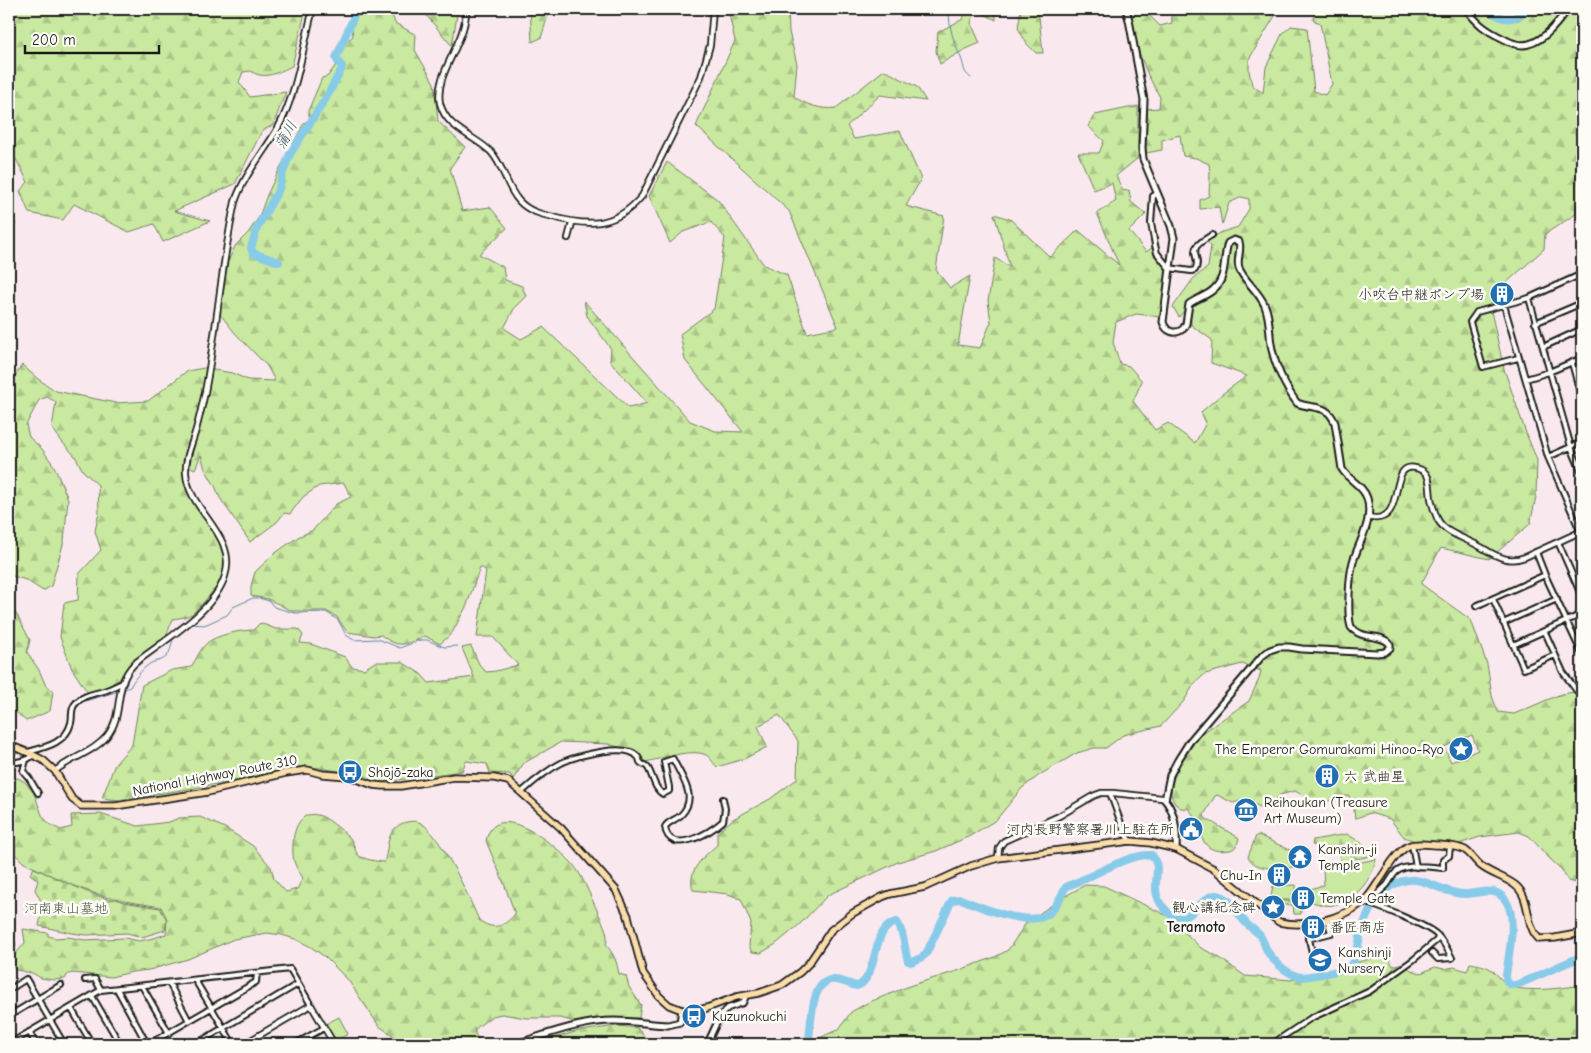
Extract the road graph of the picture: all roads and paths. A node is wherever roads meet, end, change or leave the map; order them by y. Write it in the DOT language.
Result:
graph roads {
  1 [pos="313,9"];
  2 [pos="466,9"];
  3 [pos="713,9"];
  4 [pos="1126,9"];
  5 [pos="1466,9"];
  6 [pos="1568,9"];
  7 [pos="1157,194"];
  8 [pos="572,223"];
  9 [pos="1212,235"];
  10 [pos="568,238"];
  11 [pos="1169,268"];
  12 [pos="1582,274"];
  13 [pos="1529,298"];
  14 [pos="1582,302"];
  15 [pos="1504,305"];
  16 [pos="1536,323"];
  17 [pos="1582,330"];
  18 [pos="1542,347"];
  19 [pos="1518,358"];
  20 [pos="1582,358"];
  21 [pos="1572,363"];
  22 [pos="1549,372"];
  23 [pos="1526,379"];
  24 [pos="1581,387"];
  25 [pos="1582,400"];
  26 [pos="1582,442"];
  27 [pos="1570,447"];
  28 [pos="1548,457"];
  29 [pos="1582,473"];
  30 [pos="1368,517"];
  31 [pos="1582,533"];
  32 [pos="1558,542"];
  33 [pos="1536,552"];
  34 [pos="1545,575"];
  35 [pos="1582,597"];
  36 [pos="1493,599"];
  37 [pos="1557,599"];
  38 [pos="1476,606"];
  39 [pos="1582,614"];
  40 [pos="1567,621"];
  41 [pos="1503,623"];
  42 [pos="1545,632"];
  43 [pos="1513,645"];
  44 [pos="1582,654"];
  45 [pos="1554,655"];
  46 [pos="121,685"];
  47 [pos="1582,698"];
  48 [pos="9,745"];
  49 [pos="31,754"];
  50 [pos="26,760"];
  51 [pos="17,762"];
  52 [pos="55,771"];
  53 [pos="522,792"];
  54 [pos="38,793"];
  55 [pos="1110,793"];
  56 [pos="723,799"];
  57 [pos="1165,800"];
  58 [pos="1130,841"];
  59 [pos="1412,845"];
  60 [pos="1450,846"];
  61 [pos="1176,849"];
  62 [pos="998,858"];
  63 [pos="1416,867"];
  64 [pos="1363,902"];
  65 [pos="1327,919"];
  66 [pos="1304,923"];
  67 [pos="9,933"];
  68 [pos="1582,933"];
  69 [pos="1438,936"];
  70 [pos="1308,939"];
  71 [pos="9,948"];
  72 [pos="1312,952"];
  73 [pos="1432,953"];
  74 [pos="257,973"];
  75 [pos="85,980"];
  76 [pos="195,980"];
  77 [pos="169,983"];
  78 [pos="298,984"];
  79 [pos="61,985"];
  80 [pos="142,986"];
  81 [pos="116,989"];
  82 [pos="9,990"];
  83 [pos="101,990"];
  84 [pos="92,996"];
  85 [pos="746,996"];
  86 [pos="38,999"];
  87 [pos="311,1005"];
  88 [pos="70,1008"];
  89 [pos="211,1008"];
  90 [pos="682,1010"];
  91 [pos="9,1016"];
  92 [pos="50,1020"];
  93 [pos="189,1021"];
  94 [pos="224,1028"];
  95 [pos="324,1028"];
  96 [pos="29,1032"];
  97 [pos="169,1032"];
  98 [pos="9,1044"];
  99 [pos="36,1044"];
  100 [pos="64,1044"];
  101 [pos="92,1044"];
  102 [pos="120,1044"];
  103 [pos="148,1044"];
  104 [pos="196,1044"];
  105 [pos="233,1044"];
  106 [pos="244,1044"];
  107 [pos="295,1044"];
  108 [pos="334,1044"];
  109 [pos="515,1044"];
  110 [pos="708,1044"];
  111 [pos="1272,1044"];
  1 -- 46 [label="street"];
  2 -- 8 [label="street"];
  3 -- 8 [label="street"];
  4 -- 7 [label="main road"];
  5 -- 6 [label="main road"];
  7 -- 11 [label="main road"];
  7 -- 11 [label="street"];
  8 -- 10 [label="street"];
  9 -- 11 [label="street"];
  11 -- 30 [label="main road"];
  12 -- 13 [label="street"];
  13 -- 15 [label="street"];
  13 -- 16 [label="street"];
  14 -- 16 [label="street"];
  15 -- 19 [label="street"];
  15 -- 19 [label="street"];
  16 -- 18 [label="street"];
  17 -- 18 [label="street"];
  18 -- 22 [label="street"];
  19 -- 23 [label="street"];
  20 -- 21 [label="street"];
  21 -- 22 [label="street"];
  21 -- 24 [label="street"];
  22 -- 23 [label="street"];
  22 -- 27 [label="street"];
  23 -- 28 [label="street"];
  24 -- 25 [label="street"];
  26 -- 27 [label="street"];
  27 -- 28 [label="street"];
  27 -- 29 [label="street"];
  28 -- 31 [label="street"];
  30 -- 33 [label="street"];
  30 -- 57 [label="main road"];
  31 -- 32 [label="street"];
  32 -- 33 [label="street"];
  32 -- 35 [label="street"];
  33 -- 34 [label="street"];
  34 -- 36 [label="street"];
  34 -- 37 [label="street"];
  36 -- 38 [label="street"];
  36 -- 41 [label="street"];
  37 -- 40 [label="street"];
  37 -- 41 [label="street"];
  39 -- 40 [label="street"];
  40 -- 42 [label="street"];
  40 -- 44 [label="street"];
  41 -- 43 [label="street"];
  42 -- 43 [label="street"];
  42 -- 45 [label="street"];
  43 -- 45 [label="street"];
  45 -- 47 [label="street"];
  46 -- 49 [label="street"];
  46 -- 52 [label="street"];
  48 -- 49 [label="highway, National Highway Route 310"];
  49 -- 50 [label="street"];
  49 -- 52 [label="highway, National Highway Route 310"];
  50 -- 51 [label="street"];
  50 -- 54 [label="street"];
  52 -- 53 [label="highway, National Highway Route 310"];
  53 -- 56 [label="street"];
  53 -- 90 [label="highway, National Highway Route 310"];
  55 -- 57 [label="street"];
  55 -- 58 [label="street"];
  55 -- 62 [label="street"];
  57 -- 61 [label="main road"];
  58 -- 61 [label="highway"];
  58 -- 62 [label="highway"];
  59 -- 60 [label="highway"];
  59 -- 63 [label="street"];
  59 -- 64 [label="highway"];
  60 -- 63 [label="street"];
  60 -- 68 [label="highway"];
  61 -- 66 [label="highway"];
  62 -- 85 [label="highway"];
  63 -- 64 [label="street"];
  64 -- 65 [label="highway"];
  64 -- 69 [label="street"];
  65 -- 66 [label="highway"];
  65 -- 70 [label="street"];
  66 -- 70 [label="street"];
  67 -- 71 [label="street"];
  69 -- 73 [label="street"];
  69 -- 111 [label="street"];
  70 -- 72 [label="street"];
  74 -- 76 [label="street"];
  74 -- 78 [label="street"];
  74 -- 89 [label="street"];
  75 -- 83 [label="street"];
  76 -- 77 [label="street"];
  76 -- 89 [label="street"];
  77 -- 80 [label="street"];
  77 -- 93 [label="street"];
  78 -- 87 [label="street"];
  78 -- 94 [label="street"];
  79 -- 86 [label="street"];
  80 -- 81 [label="street"];
  80 -- 97 [label="street"];
  81 -- 83 [label="street"];
  81 -- 103 [label="street"];
  82 -- 86 [label="street"];
  83 -- 84 [label="street"];
  84 -- 88 [label="street"];
  84 -- 102 [label="street"];
  85 -- 90 [label="highway"];
  85 -- 110 [label="street"];
  86 -- 91 [label="street"];
  86 -- 92 [label="street"];
  87 -- 95 [label="street"];
  87 -- 106 [label="street"];
  88 -- 92 [label="street"];
  88 -- 101 [label="street"];
  89 -- 93 [label="street"];
  89 -- 94 [label="street"];
  90 -- 109 [label="main road"];
  92 -- 96 [label="street"];
  92 -- 100 [label="street"];
  93 -- 97 [label="street"];
  94 -- 104 [label="street"];
  94 -- 105 [label="street"];
  95 -- 107 [label="street"];
  95 -- 108 [label="street"];
  96 -- 98 [label="street"];
  96 -- 99 [label="street"];
  97 -- 103 [label="street"];
}
